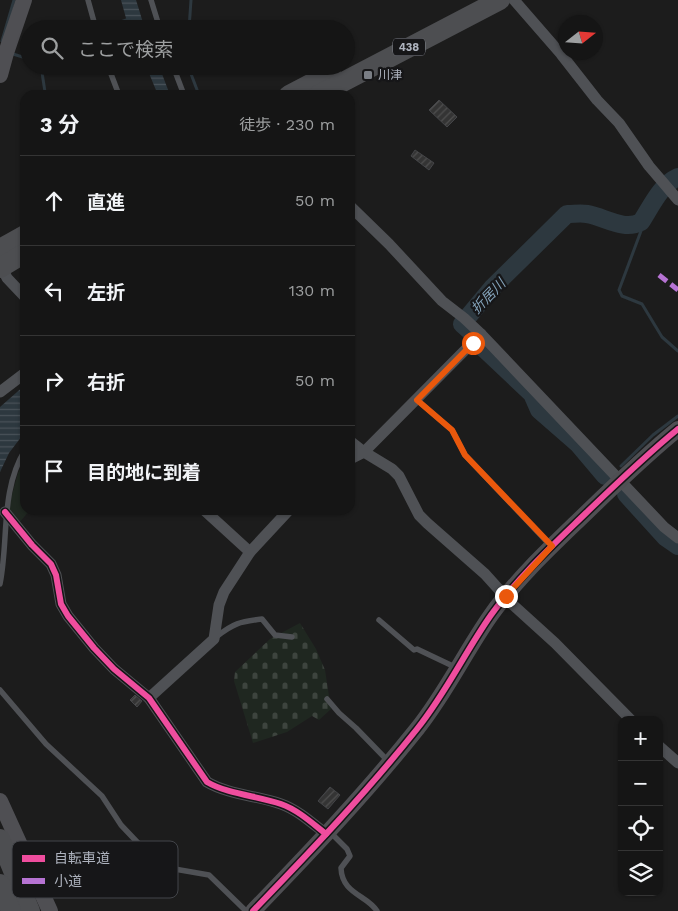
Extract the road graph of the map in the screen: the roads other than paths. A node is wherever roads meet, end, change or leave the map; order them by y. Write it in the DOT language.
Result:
graph roads {
  1 [pos="24,0"];
  2 [pos="88,0"];
  3 [pos="151,0"];
  4 [pos="474,0"];
  5 [pos="500,0"];
  6 [pos="514,0"];
  7 [pos="94,20"];
  8 [pos="157,20"];
  9 [pos="355,61"];
  10 [pos="0,75"];
  11 [pos="111,75"];
  12 [pos="176,75"];
  13 [pos="328,75"];
  14 [pos="117,90"];
  15 [pos="182,90"];
  16 [pos="298,90"];
  17 [pos="328,90"];
  18 [pos="678,200"];
  19 [pos="355,211"];
  20 [pos="20,240"];
  21 [pos="20,255"];
  22 [pos="1,261"];
  23 [pos="20,291"];
  24 [pos="477,338"];
  25 [pos="20,377"];
  26 [pos="0,392"];
  27 [pos="417,400"];
  28 [pos="678,429"];
  29 [pos="355,445"];
  30 [pos="364,452"];
  31 [pos="355,456"];
  32 [pos="20,458"];
  33 [pos="620,481"];
  34 [pos="5,512"];
  35 [pos="209,515"];
  36 [pos="284,515"];
  37 [pos="678,538"];
  38 [pos="552,546"];
  39 [pos="250,552"];
  40 [pos="0,584"];
  41 [pos="506,596"];
  42 [pos="380,620"];
  43 [pos="292,636"];
  44 [pos="214,639"];
  45 [pos="459,669"];
  46 [pos="0,690"];
  47 [pos="149,698"];
  48 [pos="327,698"];
  49 [pos="627,716"];
  50 [pos="663,750"];
  51 [pos="390,762"];
  52 [pos="678,763"];
  53 [pos="0,801"];
  54 [pos="327,833"];
  55 [pos="0,839"];
  56 [pos="18,841"];
  57 [pos="136,841"];
  58 [pos="12,868"];
  59 [pos="178,870"];
  60 [pos="0,884"];
  61 [pos="25,898"];
  62 [pos="44,898"];
  63 [pos="11,911"];
  64 [pos="30,911"];
  65 [pos="50,911"];
  66 [pos="246,911"];
  67 [pos="253,911"];
  68 [pos="377,911"];
  1 -- 10 [label="street"];
  2 -- 7 [label="lane"];
  3 -- 8 [label="lane"];
  4 -- 9 [label="highway, 438"];
  5 -- 17 [label="highway, 438"];
  6 -- 18 [label="street"];
  11 -- 14 [label="lane"];
  12 -- 15 [label="lane"];
  13 -- 16 [label="highway, 438"];
  19 -- 24 [label="street"];
  20 -- 22 [label="highway"];
  21 -- 22 [label="highway"];
  22 -- 23 [label="street"];
  24 -- 27 [label="street"];
  24 -- 33 [label="street"];
  25 -- 26 [label="street"];
  27 -- 30 [label="street"];
  27 -- 38 [label="lane"];
  28 -- 33 [label="street"];
  29 -- 30 [label="street"];
  30 -- 31 [label="street"];
  30 -- 41 [label="street"];
  32 -- 34 [label="lane"];
  33 -- 37 [label="street"];
  33 -- 38 [label="street"];
  34 -- 40 [label="lane"];
  34 -- 47 [label="street"];
  35 -- 39 [label="street"];
  36 -- 39 [label="street"];
  38 -- 41 [label="street"];
  39 -- 44 [label="street"];
  41 -- 45 [label="street"];
  41 -- 49 [label="street"];
  42 -- 45 [label="lane"];
  43 -- 44 [label="lane"];
  44 -- 47 [label="street"];
  45 -- 51 [label="street"];
  46 -- 57 [label="lane"];
  47 -- 54 [label="street"];
  48 -- 51 [label="lane"];
  50 -- 52 [label="street"];
  51 -- 54 [label="street"];
  53 -- 56 [label="street"];
  54 -- 67 [label="street"];
  54 -- 68 [label="lane"];
  55 -- 58 [label="highway"];
  59 -- 66 [label="lane"];
  60 -- 63 [label="highway"];
  61 -- 64 [label="highway"];
  62 -- 65 [label="street"];
}
